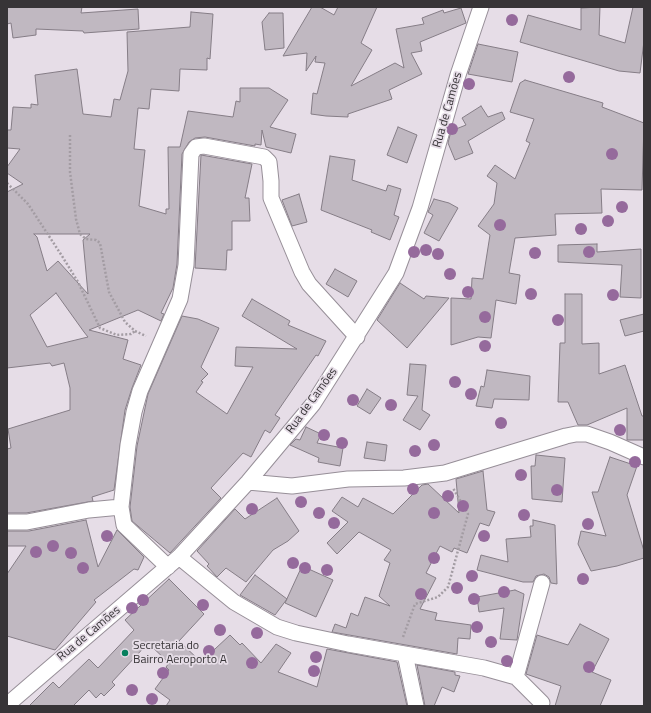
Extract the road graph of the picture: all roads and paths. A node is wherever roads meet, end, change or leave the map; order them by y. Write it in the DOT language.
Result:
graph roads {
  1 [pos="481,7"];
  2 [pos="70,135"];
  3 [pos="8,185"];
  4 [pos="135,331"];
  5 [pos="357,337"];
  6 [pos="161,343"];
  7 [pos="644,458"];
  8 [pos="445,473"];
  9 [pos="248,482"];
  10 [pos="121,507"];
  11 [pos="7,522"];
  12 [pos="173,562"];
  13 [pos="542,583"];
  14 [pos="401,653"];
  15 [pos="516,677"];
  16 [pos="542,703"];
  17 [pos="7,705"];
  18 [pos="416,706"];
  1 -- 5 [label="street, Rua de Camões"];
  2 -- 4 [label="path"];
  3 -- 4 [label="path"];
  4 -- 6 [label="path"];
  5 -- 6 [label="street"];
  5 -- 9 [label="street, Rua de Camões"];
  6 -- 10 [label="street"];
  7 -- 8 [label="street"];
  8 -- 9 [label="street"];
  8 -- 14 [label="path"];
  9 -- 12 [label="street, Rua de Camões"];
  10 -- 11 [label="street"];
  10 -- 12 [label="street"];
  12 -- 14 [label="street"];
  12 -- 17 [label="street, Rua de Camões"];
  13 -- 15 [label="street"];
  14 -- 15 [label="street"];
  14 -- 18 [label="street"];
  15 -- 16 [label="street"];
}
